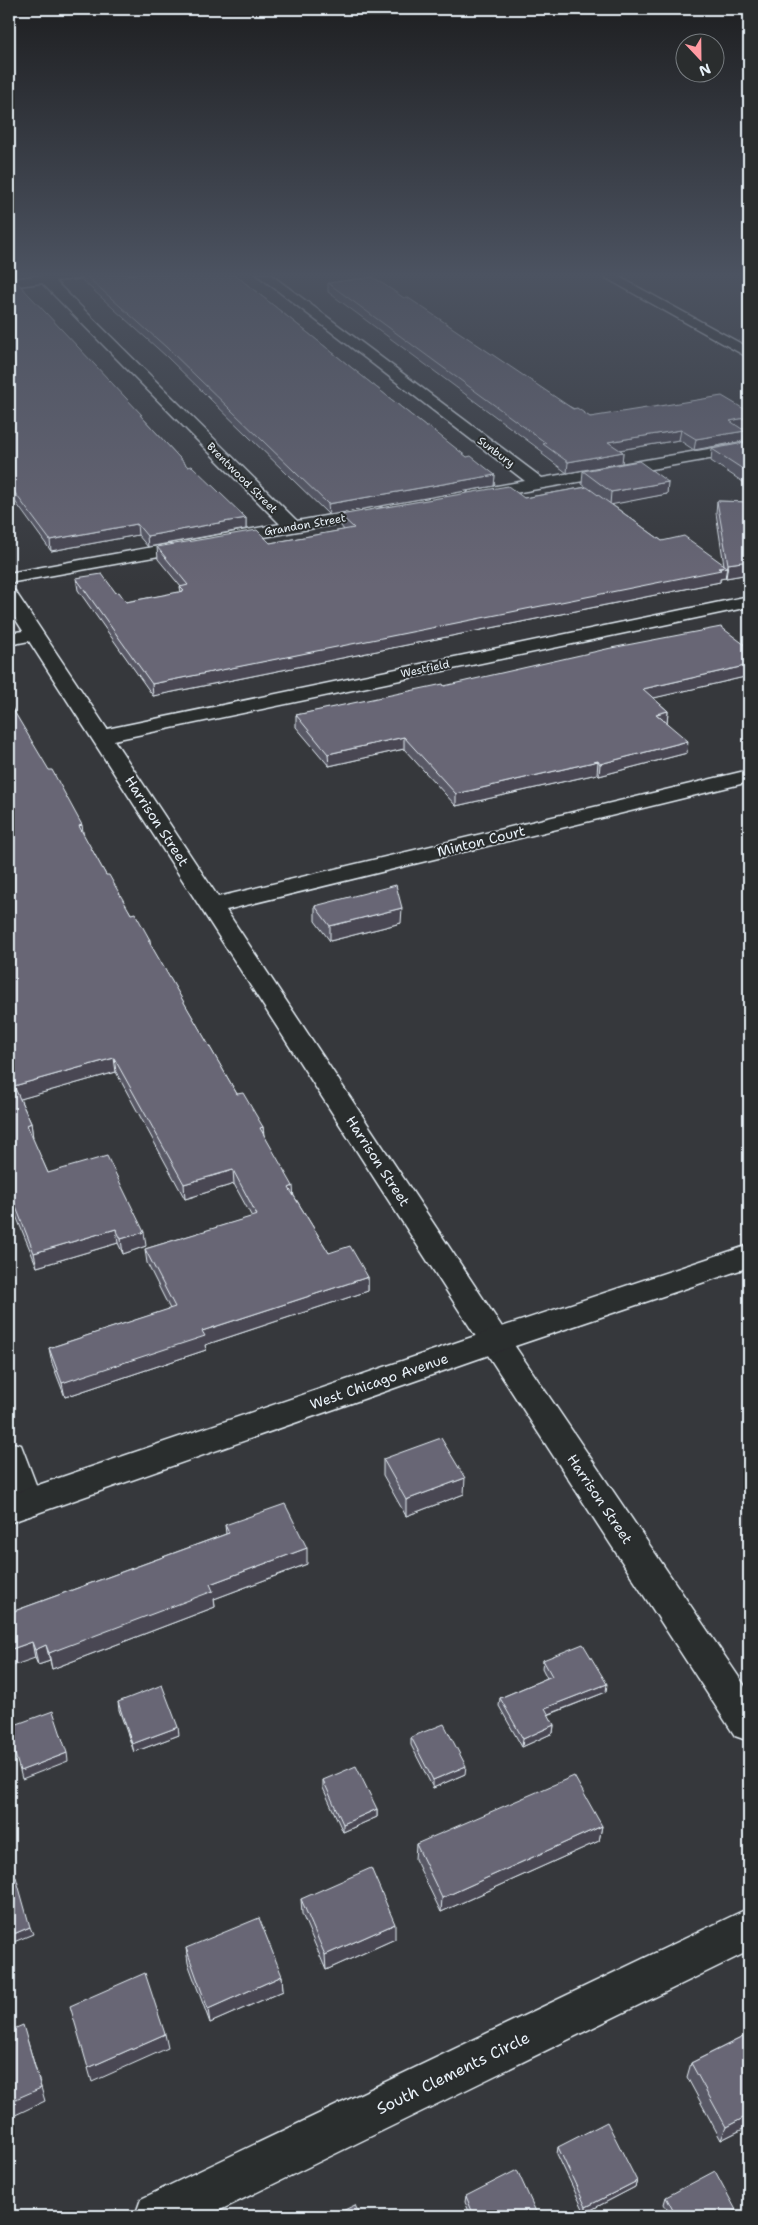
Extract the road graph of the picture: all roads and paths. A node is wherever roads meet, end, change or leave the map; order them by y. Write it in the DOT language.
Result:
graph roads {
  1 [pos="144,378"];
  2 [pos="398,378"];
  3 [pos="749,447"];
  4 [pos="538,484"];
  5 [pos="460,498"];
  6 [pos="391,510"];
  7 [pos="293,527"];
  8 [pos="9,578"];
  9 [pos="9,595"];
  10 [pos="749,601"];
  11 [pos="21,636"];
  12 [pos="101,736"];
  13 [pos="749,776"];
  14 [pos="212,906"];
  15 [pos="749,1256"];
  16 [pos="495,1341"];
  17 [pos="9,1455"];
  18 [pos="18,1506"];
  19 [pos="749,1724"];
  20 [pos="749,1929"];
  21 [pos="158,2216"];
  1 -- 7 [label="street, Brentwood Street"];
  2 -- 4 [label="street, Sunbury"];
  3 -- 4 [label="street"];
  4 -- 5 [label="street"];
  6 -- 7 [label="street, Grandon Street"];
  7 -- 8 [label="street, Grandon Street"];
  9 -- 11 [label="street, Harrison Street"];
  10 -- 12 [label="street, Westfield"];
  11 -- 12 [label="street, Harrison Street"];
  12 -- 14 [label="street, Harrison Street"];
  13 -- 14 [label="street, Minton Court"];
  14 -- 16 [label="street, Harrison Street"];
  15 -- 16 [label="street, West Chicago Avenue"];
  16 -- 18 [label="street, West Chicago Avenue"];
  16 -- 19 [label="street, Harrison Street"];
  17 -- 18 [label="street"];
  20 -- 21 [label="street, South Clements Circle"];
}
